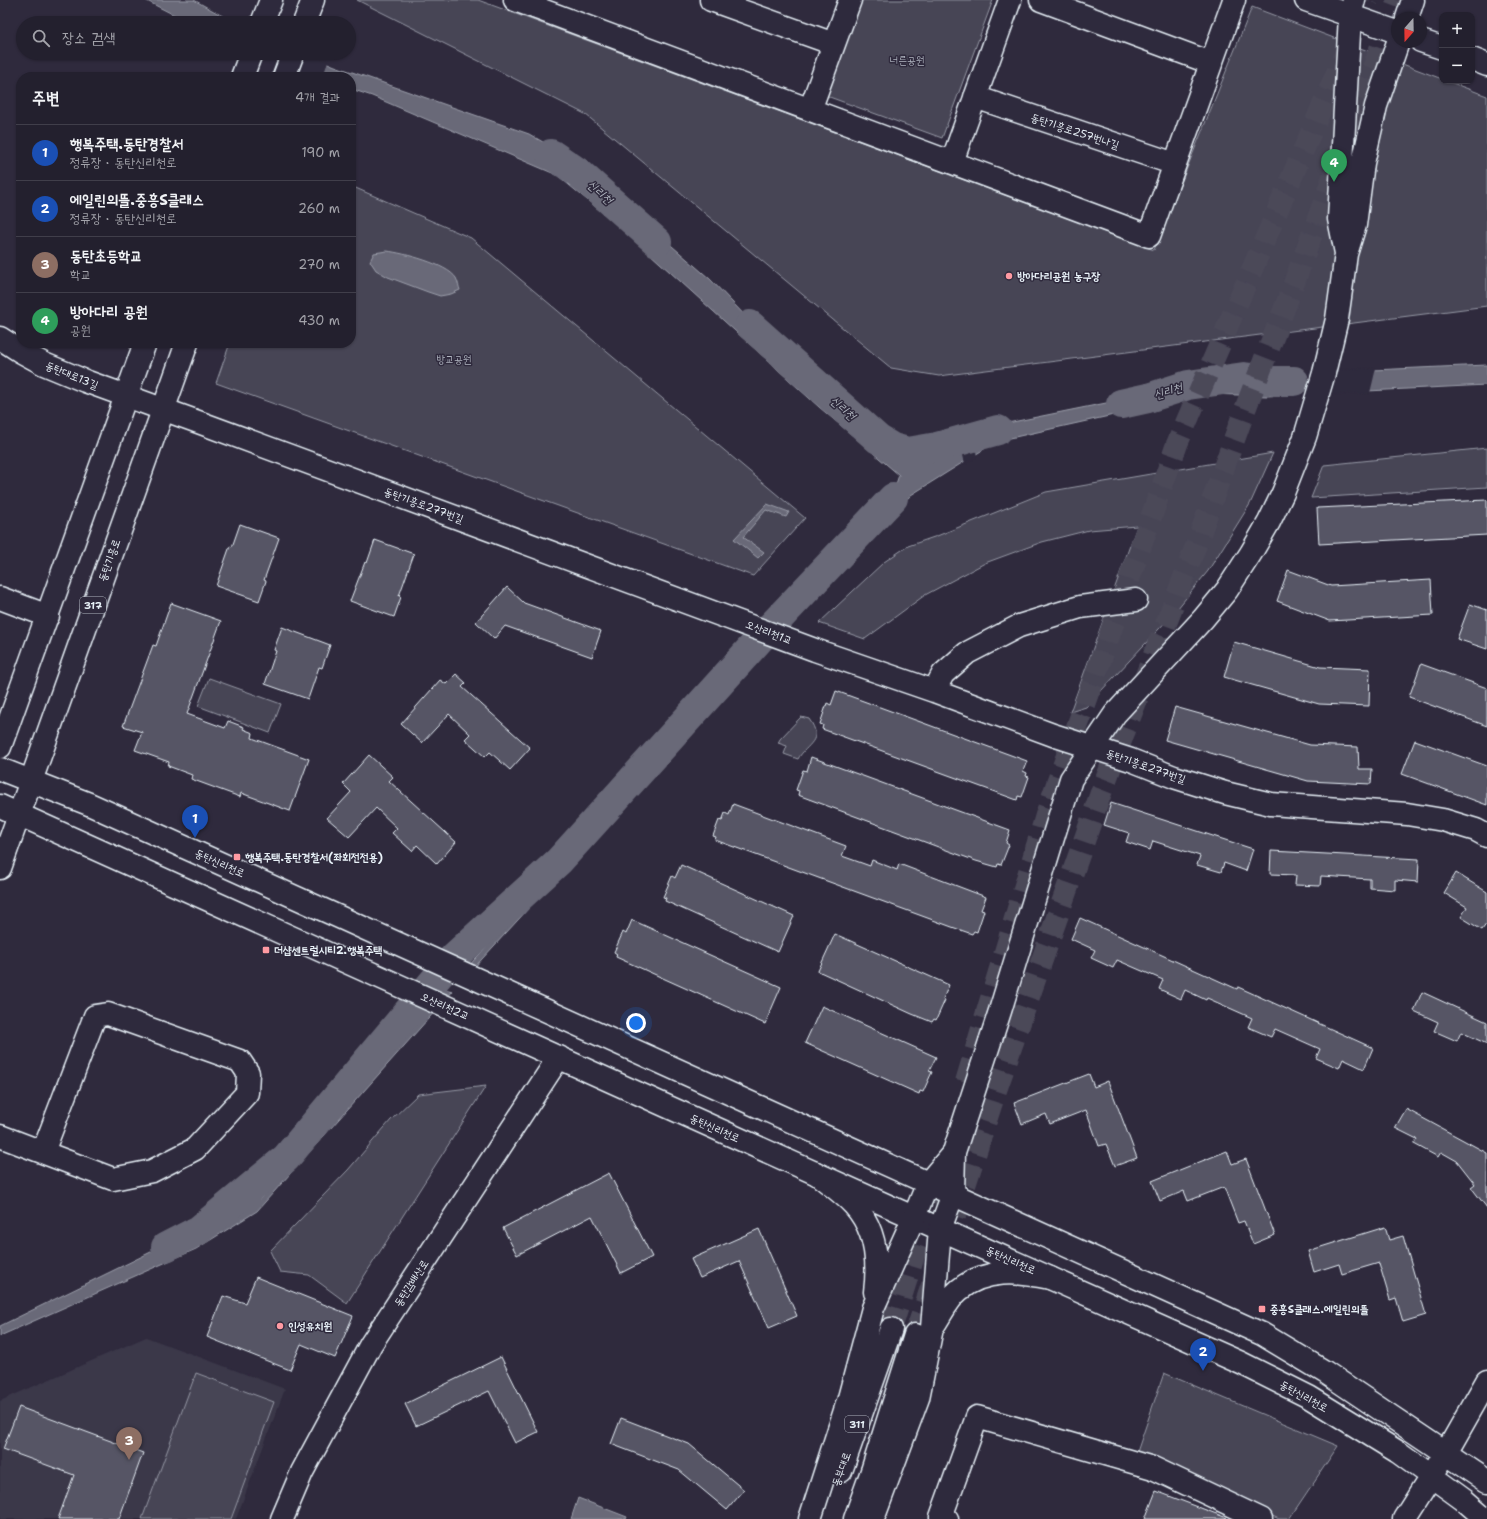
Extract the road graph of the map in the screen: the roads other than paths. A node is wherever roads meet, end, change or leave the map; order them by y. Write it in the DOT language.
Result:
graph roads {
  1 [pos="271,0"];
  2 [pos="313,0"];
  3 [pos="515,0"];
  4 [pos="711,0"];
  5 [pos="850,0"];
  6 [pos="1010,0"];
  7 [pos="1041,0"];
  8 [pos="1234,0"];
  9 [pos="1306,0"];
  10 [pos="1414,0"];
  11 [pos="1352,8"];
  12 [pos="1409,12"];
  13 [pos="265,16"];
  14 [pos="307,16"];
  15 [pos="1391,29"];
  16 [pos="834,44"];
  17 [pos="1396,48"];
  18 [pos="248,60"];
  19 [pos="290,60"];
  20 [pos="1475,60"];
  21 [pos="1211,63"];
  22 [pos="1487,65"];
  23 [pos="244,72"];
  24 [pos="286,72"];
  25 [pos="975,97"];
  26 [pos="810,110"];
  27 [pos="952,162"];
  28 [pos="1175,164"];
  29 [pos="1346,254"];
  30 [pos="0,338"];
  31 [pos="143,348"];
  32 [pos="185,348"];
  33 [pos="126,396"];
  34 [pos="163,409"];
  35 [pos="0,598"];
  36 [pos="1136,600"];
  37 [pos="722,615"];
  38 [pos="48,616"];
  39 [pos="815,650"];
  40 [pos="934,691"];
  41 [pos="0,748"];
  42 [pos="1092,748"];
  43 [pos="0,769"];
  44 [pos="30,781"];
  45 [pos="9,810"];
  46 [pos="1487,836"];
  47 [pos="0,868"];
  48 [pos="515,1038"];
  49 [pos="559,1057"];
  50 [pos="0,1136"];
  51 [pos="43,1152"];
  52 [pos="954,1152"];
  53 [pos="816,1173"];
  54 [pos="928,1183"];
  55 [pos="952,1194"];
  56 [pos="914,1217"];
  57 [pos="940,1229"];
  58 [pos="1050,1278"];
  59 [pos="873,1308"];
  60 [pos="891,1329"];
  61 [pos="924,1331"];
  62 [pos="1487,1381"];
  63 [pos="1446,1453"];
  64 [pos="1431,1477"];
  65 [pos="1487,1481"];
  66 [pos="282,1519"];
  67 [pos="810,1519"];
  68 [pos="824,1519"];
  69 [pos="855,1519"];
  70 [pos="874,1519"];
  71 [pos="947,1519"];
  72 [pos="1261,1519"];
  73 [pos="1404,1519"];
  74 [pos="1486,1519"];
  1 -- 13 [label="main road"];
  2 -- 14 [label="main road"];
  3 -- 26 [label="main road"];
  4 -- 16 [label="main road"];
  5 -- 16 [label="main road"];
  6 -- 25 [label="main road"];
  7 -- 21 [label="main road"];
  8 -- 21 [label="main road"];
  9 -- 11 [label="main road"];
  10 -- 12 [label="main road"];
  11 -- 15 [label="main road"];
  11 -- 29 [label="main road"];
  16 -- 26 [label="main road"];
  17 -- 29 [label="main road"];
  18 -- 23 [label="main road"];
  19 -- 24 [label="main road"];
  20 -- 22 [label="main road"];
  21 -- 28 [label="main road"];
  25 -- 27 [label="main road"];
  25 -- 28 [label="main road, 동탄기흥로257번나길"];
  26 -- 27 [label="main road"];
  27 -- 28 [label="main road"];
  29 -- 42 [label="main road"];
  30 -- 33 [label="main road, 동탄대로13길"];
  31 -- 33 [label="main road"];
  32 -- 34 [label="main road, 동탄기흥로 / 317"];
  33 -- 34 [label="main road, 동탄기흥로277번길"];
  33 -- 38 [label="main road"];
  34 -- 37 [label="main road, 동탄기흥로277번길"];
  34 -- 44 [label="main road, 동탄기흥로 / 317"];
  35 -- 38 [label="main road"];
  36 -- 40 [label="main road"];
  37 -- 39 [label="main road, 오산리천1교"];
  38 -- 41 [label="main road"];
  39 -- 40 [label="main road, 동탄기흥로277번길"];
  40 -- 42 [label="main road, 동탄기흥로277번길"];
  42 -- 46 [label="main road, 동탄기흥로277번길"];
  42 -- 52 [label="main road"];
  43 -- 44 [label="main road, 동탄신리천로"];
  44 -- 45 [label="main road, 동탄기흥로 / 317"];
  44 -- 54 [label="main road, 동탄신리천로"];
  45 -- 47 [label="main road, 동탄기흥로 / 317"];
  45 -- 48 [label="main road, 오산리천2교"];
  48 -- 49 [label="main road, 동탄신리천로"];
  49 -- 53 [label="main road, 동탄신리천로"];
  49 -- 66 [label="main road, 동탄감배산로"];
  50 -- 51 [label="main road"];
  51 -- 51 [label="main road"];
  52 -- 54 [label="main road"];
  52 -- 55 [label="main road"];
  53 -- 56 [label="main road, 동탄신리천로"];
  53 -- 59 [label="main road"];
  54 -- 55 [label="main road"];
  54 -- 56 [label="main road"];
  55 -- 57 [label="main road"];
  55 -- 63 [label="main road"];
  56 -- 57 [label="main road, 동탄신리천로"];
  56 -- 59 [label="main road"];
  57 -- 58 [label="main road, 동탄신리천로"];
  57 -- 61 [label="main road"];
  58 -- 61 [label="main road"];
  58 -- 64 [label="main road, 동탄신리천로"];
  59 -- 67 [label="main road"];
  60 -- 68 [label="main road, 동부대로 / 311"];
  61 -- 69 [label="main road, 311"];
  61 -- 70 [label="main road"];
  62 -- 63 [label="main road"];
  63 -- 64 [label="main road"];
  63 -- 65 [label="main road"];
  64 -- 73 [label="main road"];
  64 -- 74 [label="main road, 동탄신리천로"];
  71 -- 72 [label="main road"];
}
